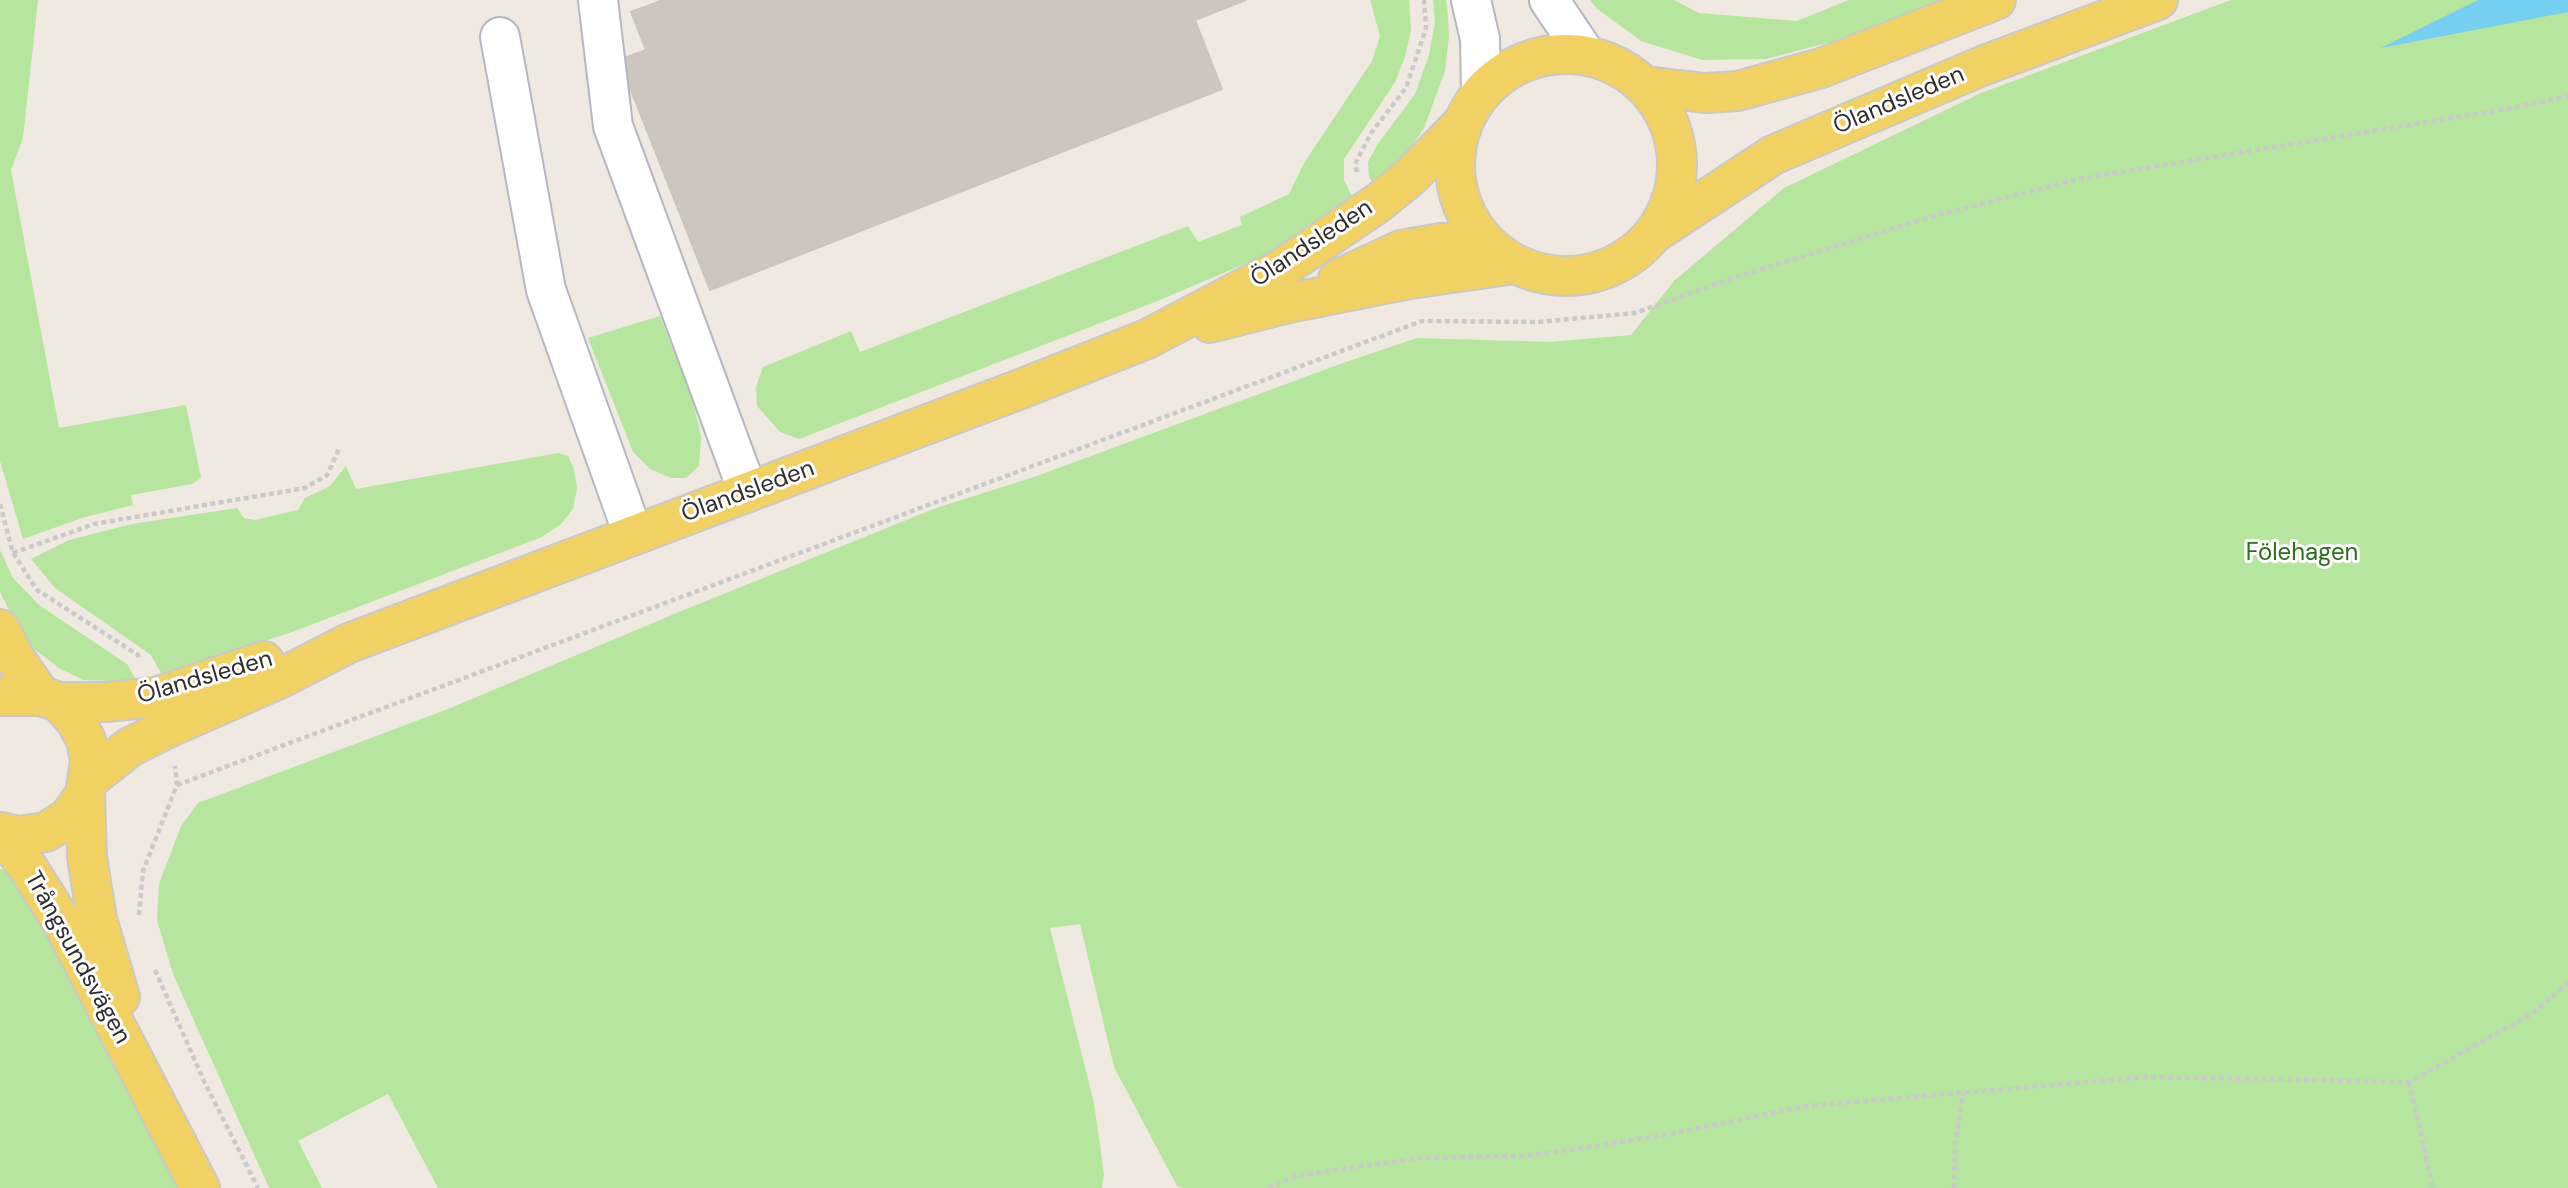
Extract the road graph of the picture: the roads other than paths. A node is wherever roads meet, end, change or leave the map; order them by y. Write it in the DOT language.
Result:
graph roads {
  1 [pos="598,0"];
  2 [pos="1471,0"];
  3 [pos="1549,0"];
  4 [pos="1996,0"];
  5 [pos="2158,0"];
  6 [pos="500,37"];
  7 [pos="1586,55"];
  8 [pos="1645,86"];
  9 [pos="1481,92"];
  10 [pos="1461,125"];
  11 [pos="1656,232"];
  12 [pos="1484,241"];
  13 [pos="1515,264"];
  14 [pos="1289,303"];
  15 [pos="1147,339"];
  16 [pos="748,492"];
  17 [pos="634,534"];
  18 [pos="0,629"];
  19 [pos="0,696"];
  20 [pos="50,699"];
  21 [pos="163,712"];
  22 [pos="86,788"];
  23 [pos="1,832"];
  24 [pos="146,1086"];
  25 [pos="200,1188"];
  1 -- 16 [label="street"];
  2 -- 9 [label="street"];
  3 -- 7 [label="street"];
  4 -- 8 [label="main road, Ölandsleden"];
  5 -- 11 [label="main road, Ölandsleden"];
  6 -- 17 [label="street"];
  7 -- 8 [label="main road, Ölandsleden"];
  7 -- 9 [label="main road, Ölandsleden"];
  8 -- 11 [label="main road, Ölandsleden"];
  9 -- 10 [label="main road, Ölandsleden"];
  10 -- 12 [label="main road, Ölandsleden"];
  10 -- 15 [label="main road, Ölandsleden"];
  11 -- 13 [label="main road, Ölandsleden"];
  12 -- 13 [label="main road, Ölandsleden"];
  12 -- 14 [label="main road, Ölandsleden"];
  13 -- 14 [label="main road, Ölandsleden"];
  14 -- 15 [label="main road, Ölandsleden"];
  15 -- 16 [label="main road, Ölandsleden"];
  16 -- 17 [label="main road, Ölandsleden"];
  17 -- 21 [label="main road, Ölandsleden"];
  18 -- 20 [label="main road"];
  19 -- 20 [label="main road, Ölandsleden"];
  20 -- 21 [label="main road, Ölandsleden"];
  20 -- 22 [label="main road, Trångsundsvägen"];
  21 -- 22 [label="main road, Ölandsleden"];
  22 -- 23 [label="main road, Ölandsleden"];
  22 -- 24 [label="main road, Trångsundsvägen"];
  23 -- 24 [label="main road, Trångsundsvägen"];
  24 -- 25 [label="main road, Trångsundsvägen"];
}
